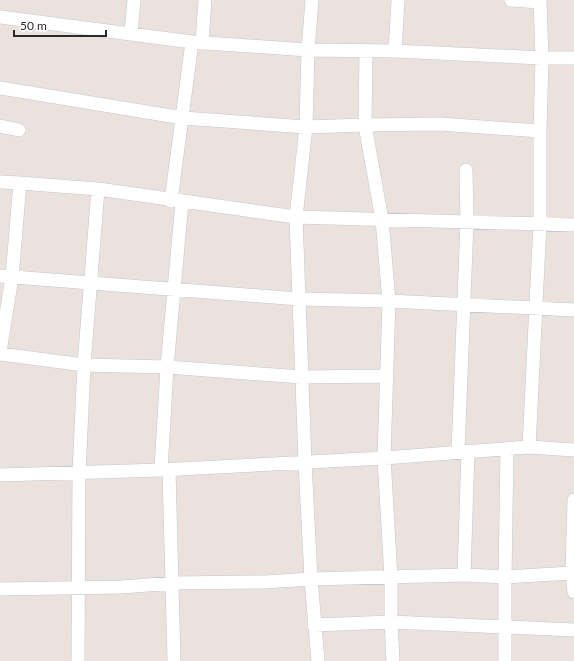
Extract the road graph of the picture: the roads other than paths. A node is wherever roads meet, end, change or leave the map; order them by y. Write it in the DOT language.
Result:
graph roads {
  1 [pos="134,0"];
  2 [pos="205,0"];
  3 [pos="312,0"];
  4 [pos="398,0"];
  5 [pos="511,0"];
  6 [pos="540,1"];
  7 [pos="0,17"];
  8 [pos="131,34"];
  9 [pos="197,42"];
  10 [pos="308,50"];
  11 [pos="366,51"];
  12 [pos="395,51"];
  13 [pos="542,58"];
  14 [pos="574,58"];
  15 [pos="0,88"];
  16 [pos="183,118"];
  17 [pos="365,124"];
  18 [pos="0,126"];
  19 [pos="306,127"];
  20 [pos="18,130"];
  21 [pos="540,131"];
  22 [pos="466,170"];
  23 [pos="0,182"];
  24 [pos="20,183"];
  25 [pos="98,189"];
  26 [pos="177,201"];
  27 [pos="296,217"];
  28 [pos="382,220"];
  29 [pos="467,222"];
  30 [pos="540,223"];
  31 [pos="574,225"];
  32 [pos="6,276"];
  33 [pos="90,283"];
  34 [pos="175,289"];
  35 [pos="299,299"];
  36 [pos="389,301"];
  37 [pos="465,305"];
  38 [pos="536,308"];
  39 [pos="574,310"];
  40 [pos="0,353"];
  41 [pos="84,365"];
  42 [pos="167,368"];
  43 [pos="386,376"];
  44 [pos="301,377"];
  45 [pos="529,447"];
  46 [pos="507,449"];
  47 [pos="574,450"];
  48 [pos="463,452"];
  49 [pos="384,458"];
  50 [pos="305,462"];
  51 [pos="165,470"];
  52 [pos="79,473"];
  53 [pos="0,475"];
  54 [pos="574,500"];
  55 [pos="572,573"];
  56 [pos="464,575"];
  57 [pos="505,577"];
  58 [pos="391,578"];
  59 [pos="311,579"];
  60 [pos="173,583"];
  61 [pos="79,588"];
  62 [pos="0,589"];
  63 [pos="574,592"];
  64 [pos="391,622"];
  65 [pos="314,625"];
  66 [pos="505,628"];
  67 [pos="574,630"];
  68 [pos="78,661"];
  69 [pos="174,661"];
  70 [pos="318,661"];
  71 [pos="393,661"];
  72 [pos="505,661"];
  1 -- 8 [label="street"];
  2 -- 9 [label="street"];
  3 -- 10 [label="street"];
  4 -- 12 [label="street"];
  5 -- 6 [label="street"];
  6 -- 13 [label="street"];
  7 -- 8 [label="street"];
  8 -- 9 [label="street"];
  9 -- 10 [label="street"];
  9 -- 16 [label="street"];
  10 -- 11 [label="street"];
  10 -- 19 [label="street"];
  11 -- 12 [label="street"];
  11 -- 17 [label="street"];
  12 -- 13 [label="street"];
  13 -- 14 [label="street"];
  13 -- 21 [label="street"];
  15 -- 16 [label="street"];
  16 -- 19 [label="street"];
  16 -- 26 [label="street"];
  17 -- 19 [label="street"];
  17 -- 21 [label="street"];
  17 -- 28 [label="street"];
  18 -- 20 [label="street"];
  19 -- 27 [label="street"];
  21 -- 30 [label="street"];
  22 -- 29 [label="street"];
  23 -- 24 [label="street"];
  24 -- 25 [label="street"];
  24 -- 32 [label="street"];
  25 -- 26 [label="street"];
  25 -- 33 [label="street"];
  26 -- 27 [label="street"];
  26 -- 34 [label="street"];
  27 -- 28 [label="street"];
  27 -- 35 [label="street"];
  28 -- 29 [label="street"];
  28 -- 36 [label="street"];
  29 -- 30 [label="street"];
  29 -- 37 [label="street"];
  30 -- 31 [label="street"];
  30 -- 38 [label="street"];
  32 -- 33 [label="street"];
  32 -- 40 [label="street"];
  33 -- 34 [label="street"];
  33 -- 41 [label="street"];
  34 -- 35 [label="street"];
  34 -- 42 [label="street"];
  35 -- 36 [label="street"];
  35 -- 44 [label="street"];
  36 -- 37 [label="street"];
  36 -- 43 [label="street"];
  37 -- 38 [label="street"];
  37 -- 48 [label="street"];
  38 -- 39 [label="street"];
  38 -- 45 [label="street"];
  40 -- 41 [label="street"];
  41 -- 42 [label="street"];
  41 -- 52 [label="street"];
  42 -- 44 [label="street"];
  42 -- 51 [label="street"];
  43 -- 44 [label="street"];
  43 -- 49 [label="street"];
  44 -- 50 [label="street"];
  45 -- 46 [label="street"];
  45 -- 47 [label="street"];
  46 -- 48 [label="street"];
  46 -- 57 [label="street"];
  48 -- 49 [label="street"];
  48 -- 56 [label="street"];
  49 -- 50 [label="street"];
  49 -- 58 [label="street"];
  50 -- 51 [label="street"];
  50 -- 59 [label="street"];
  51 -- 52 [label="street"];
  51 -- 60 [label="street"];
  52 -- 53 [label="street"];
  52 -- 61 [label="street"];
  54 -- 55 [label="street"];
  55 -- 57 [label="street"];
  55 -- 63 [label="street"];
  56 -- 57 [label="street"];
  56 -- 58 [label="street"];
  57 -- 66 [label="street"];
  58 -- 59 [label="street"];
  58 -- 64 [label="street"];
  59 -- 60 [label="street"];
  59 -- 65 [label="street"];
  60 -- 61 [label="street"];
  60 -- 69 [label="street"];
  61 -- 62 [label="street"];
  61 -- 68 [label="street"];
  64 -- 65 [label="street"];
  64 -- 66 [label="street"];
  64 -- 71 [label="street"];
  65 -- 70 [label="street"];
  66 -- 67 [label="street"];
  66 -- 72 [label="street"];
}
